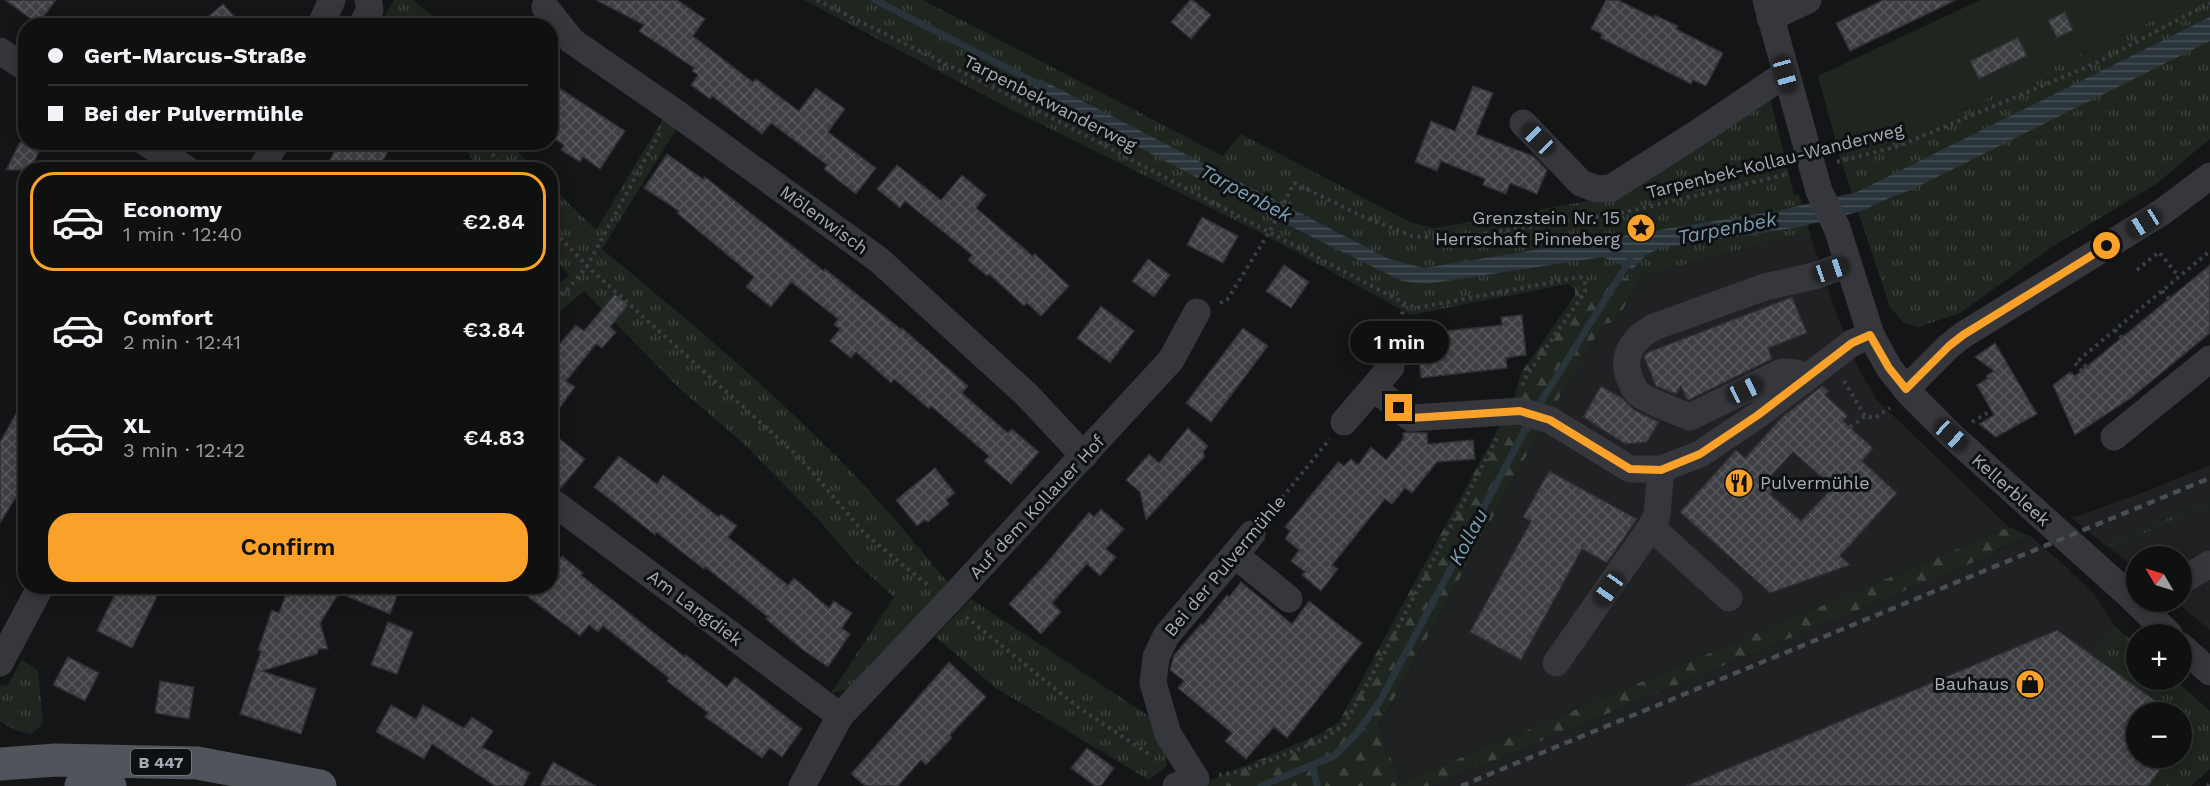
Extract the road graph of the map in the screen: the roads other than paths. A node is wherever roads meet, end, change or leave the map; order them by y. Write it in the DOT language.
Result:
graph roads {
  1 [pos="332,0"];
  2 [pos="368,0"];
  3 [pos="1808,0"];
  4 [pos="1763,7"];
  5 [pos="545,8"];
  6 [pos="324,18"];
  7 [pos="366,18"];
  8 [pos="553,18"];
  9 [pos="558,24"];
  10 [pos="1785,74"];
  11 [pos="1522,123"];
  12 [pos="157,150"];
  13 [pos="176,162"];
  14 [pos="2210,176"];
  15 [pos="1848,264"];
  16 [pos="1197,312"];
  17 [pos="1870,335"];
  18 [pos="2210,359"];
  19 [pos="1391,367"];
  20 [pos="1803,381"];
  21 [pos="1374,388"];
  22 [pos="1908,392"];
  23 [pos="1344,422"];
  24 [pos="2114,437"];
  25 [pos="1084,456"];
  26 [pos="1661,470"];
  27 [pos="558,506"];
  28 [pos="1651,527"];
  29 [pos="1252,534"];
  30 [pos="1235,555"];
  31 [pos="2210,564"];
  32 [pos="2192,575"];
  33 [pos="2126,588"];
  34 [pos="36,594"];
  35 [pos="1729,598"];
  36 [pos="1289,599"];
  37 [pos="2151,612"];
  38 [pos="2161,624"];
  39 [pos="2192,656"];
  40 [pos="0,663"];
  41 [pos="1556,663"];
  42 [pos="2210,672"];
  43 [pos="840,716"];
  44 [pos="0,764"];
  45 [pos="1186,782"];
  46 [pos="81,786"];
  47 [pos="110,786"];
  48 [pos="320,786"];
  49 [pos="802,786"];
  1 -- 6 [label="street"];
  2 -- 7 [label="street"];
  3 -- 4 [label="street"];
  4 -- 10 [label="street, Kellerbleek"];
  5 -- 8 [label="street, Mölenwisch"];
  9 -- 25 [label="street, Mölenwisch"];
  10 -- 11 [label="street"];
  10 -- 15 [label="street, Kellerbleek"];
  12 -- 13 [label="street"];
  14 -- 22 [label="street"];
  15 -- 17 [label="street, Kellerbleek"];
  15 -- 20 [label="street"];
  16 -- 25 [label="street, Auf dem Kollauer Hof"];
  17 -- 20 [label="street"];
  17 -- 22 [label="street, Kellerbleek"];
  18 -- 24 [label="street"];
  19 -- 21 [label="street"];
  20 -- 26 [label="street"];
  21 -- 23 [label="street"];
  21 -- 26 [label="street"];
  22 -- 33 [label="street, Kellerbleek"];
  25 -- 43 [label="street, Auf dem Kollauer Hof"];
  26 -- 28 [label="street"];
  27 -- 43 [label="street, Am Langdiek"];
  28 -- 35 [label="street"];
  28 -- 41 [label="street"];
  29 -- 30 [label="street, Bei der Pulvermühle"];
  30 -- 36 [label="street"];
  30 -- 45 [label="street, Bei der Pulvermühle"];
  31 -- 32 [label="street"];
  34 -- 40 [label="street"];
  37 -- 38 [label="street, Kellerbleek"];
  39 -- 42 [label="street"];
  43 -- 49 [label="street, Auf dem Kollauer Hof"];
  44 -- 48 [label="main road, B 447"];
  46 -- 47 [label="main road, B 447"];
}
